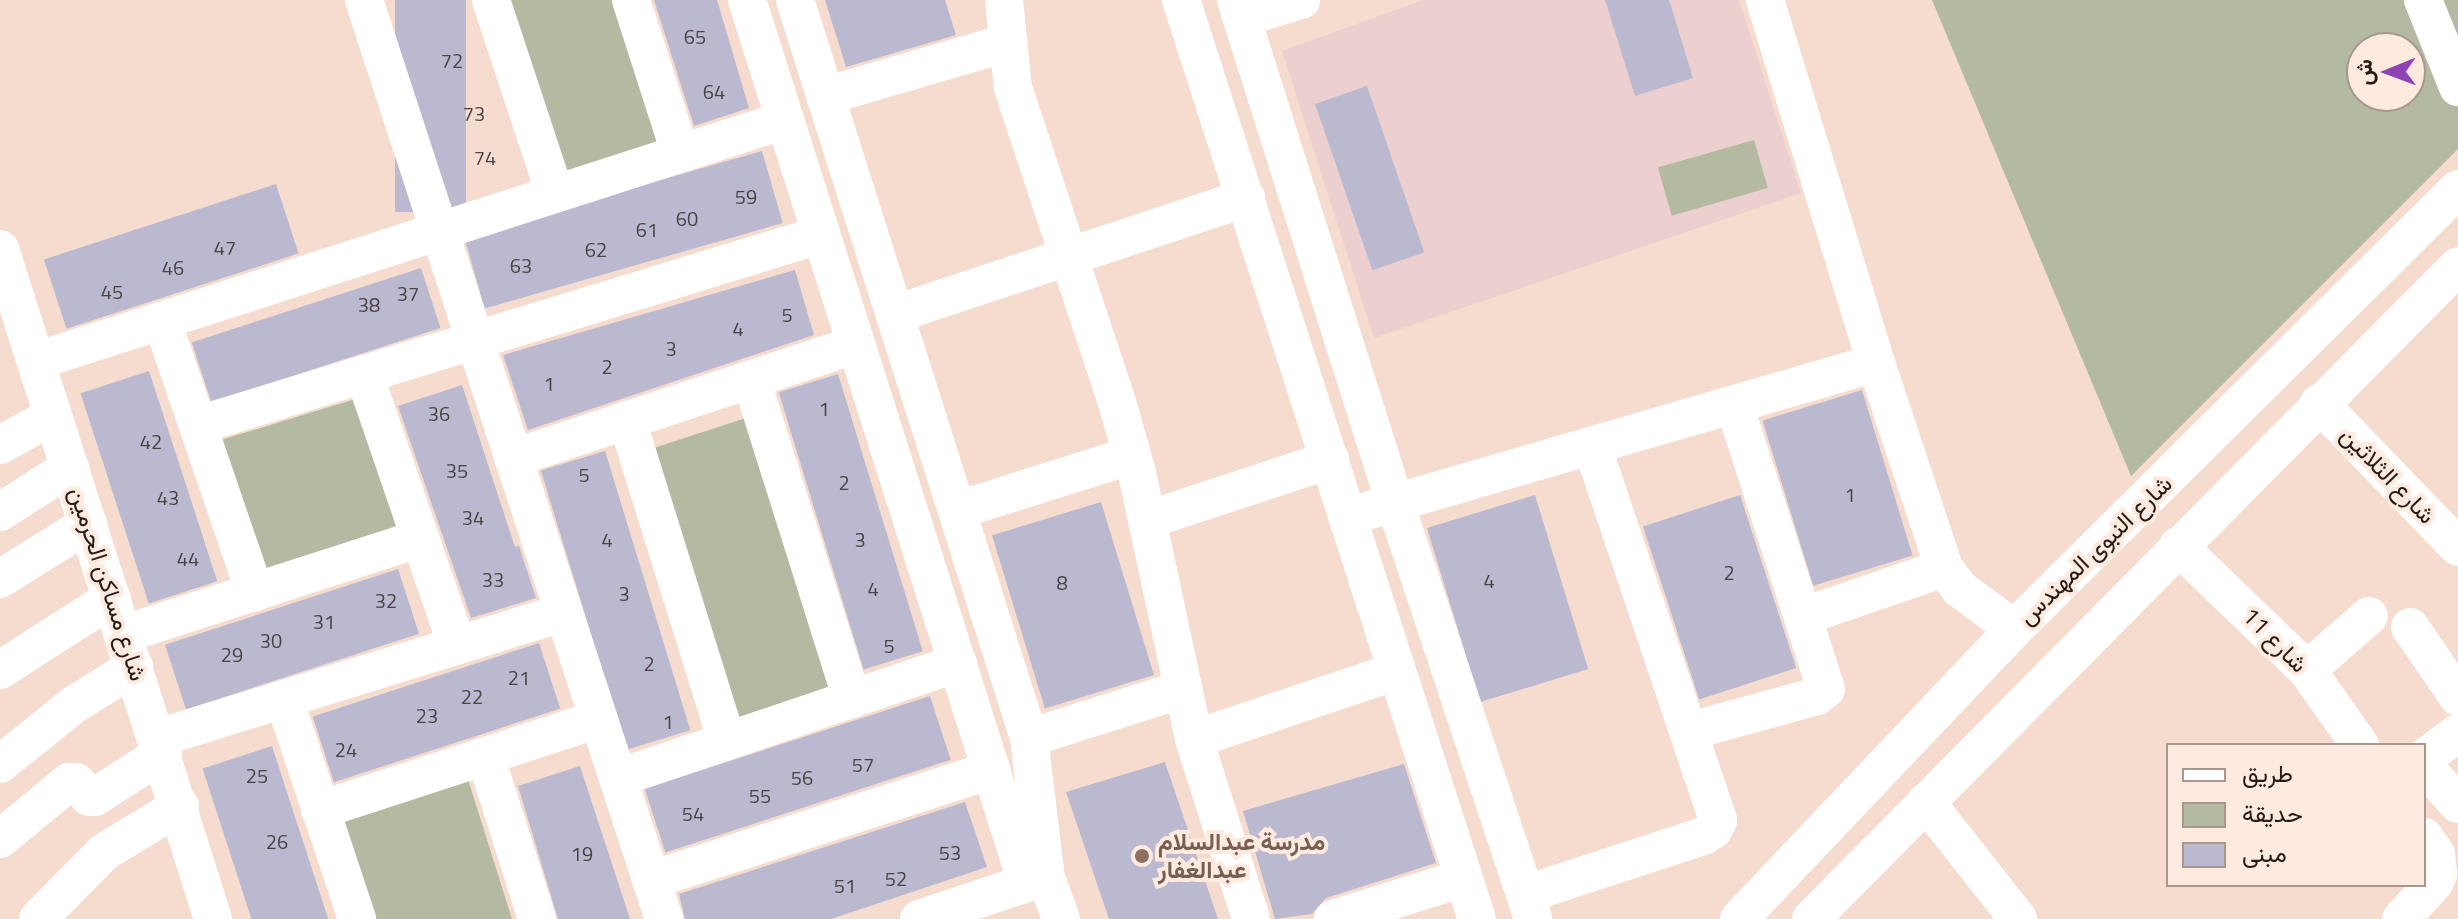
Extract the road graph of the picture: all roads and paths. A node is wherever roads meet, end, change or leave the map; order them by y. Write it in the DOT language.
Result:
graph roads {
  1 [pos="364,0"];
  2 [pos="491,0"];
  3 [pos="631,0"];
  4 [pos="747,0"];
  5 [pos="795,0"];
  6 [pos="1004,0"];
  7 [pos="1181,0"];
  8 [pos="1301,0"];
  9 [pos="1765,0"];
  10 [pos="2423,0"];
  11 [pos="1239,9"];
  12 [pos="1006,43"];
  13 [pos="2458,87"];
  14 [pos="825,96"];
  15 [pos="785,120"];
  16 [pos="680,153"];
  17 [pos="2458,189"];
  18 [pos="555,193"];
  19 [pos="1246,198"];
  20 [pos="439,232"];
  21 [pos="820,235"];
  22 [pos="1,253"];
  23 [pos="1069,257"];
  24 [pos="2458,266"];
  25 [pos="895,314"];
  26 [pos="162,321"];
  27 [pos="475,340"];
  28 [pos="855,345"];
  29 [pos="36,361"];
  30 [pos="1876,363"];
  31 [pos="364,374"];
  32 [pos="751,379"];
  33 [pos="2266,383"];
  34 [pos="1734,405"];
  35 [pos="2311,411"];
  36 [pos="53,416"];
  37 [pos="627,420"];
  38 [pos="198,425"];
  39 [pos="0,445"];
  40 [pos="1592,446"];
  41 [pos="1132,455"];
  42 [pos="513,458"];
  43 [pos="1330,460"];
  44 [pos="70,467"];
  45 [pos="1395,503"];
  46 [pos="958,510"];
  47 [pos="0,512"];
  48 [pos="1348,516"];
  49 [pos="1147,520"];
  50 [pos="88,524"];
  51 [pos="418,539"];
  52 [pos="2178,546"];
  53 [pos="2458,547"];
  54 [pos="1944,568"];
  55 [pos="0,579"];
  56 [pos="255,592"];
  57 [pos="112,598"];
  58 [pos="564,612"];
  59 [pos="1804,616"];
  60 [pos="2369,616"];
  61 [pos="2410,627"];
  62 [pos="2014,629"];
  63 [pos="457,645"];
  64 [pos="129,651"];
  65 [pos="958,663"];
  66 [pos="0,670"];
  67 [pos="2307,670"];
  68 [pos="1397,671"];
  69 [pos="1183,689"];
  70 [pos="2458,697"];
  71 [pos="284,699"];
  72 [pos="852,699"];
  73 [pos="599,719"];
  74 [pos="1690,731"];
  75 [pos="2458,733"];
  76 [pos="1029,738"];
  77 [pos="1194,739"];
  78 [pos="727,741"];
  79 [pos="2359,743"];
  80 [pos="160,745"];
  81 [pos="2426,757"];
  82 [pos="486,758"];
  83 [pos="0,764"];
  84 [pos="2426,768"];
  85 [pos="992,770"];
  86 [pos="618,778"];
  87 [pos="1926,802"];
  88 [pos="2458,804"];
  89 [pos="180,806"];
  90 [pos="320,810"];
  91 [pos="0,839"];
  92 [pos="2426,840"];
  93 [pos="1463,878"];
  94 [pos="651,880"];
  95 [pos="1037,881"];
  96 [pos="1529,907"];
  97 [pos="1816,917"];
  98 [pos="210,918"];
  99 [pos="38,919"];
  100 [pos="357,919"];
  101 [pos="537,919"];
  102 [pos="664,919"];
  103 [pos="919,919"];
  104 [pos="1061,919"];
  105 [pos="1251,919"];
  106 [pos="1333,919"];
  107 [pos="1477,919"];
  108 [pos="1739,919"];
  109 [pos="2018,919"];
  110 [pos="2401,919"];
  1 -- 20 [label="street"];
  2 -- 18 [label="street"];
  3 -- 16 [label="street"];
  4 -- 15 [label="street"];
  5 -- 14 [label="street"];
  6 -- 12 [label="street"];
  7 -- 19 [label="street"];
  8 -- 11 [label="street"];
  9 -- 30 [label="street"];
  10 -- 13 [label="street"];
  11 -- 45 [label="street"];
  12 -- 14 [label="street"];
  12 -- 23 [label="street"];
  14 -- 25 [label="street"];
  15 -- 16 [label="street"];
  15 -- 21 [label="street"];
  16 -- 18 [label="street"];
  17 -- 33 [label="street, شارع النبوى المهندس"];
  18 -- 20 [label="street"];
  19 -- 23 [label="street"];
  19 -- 43 [label="street"];
  20 -- 26 [label="street"];
  20 -- 27 [label="street"];
  21 -- 27 [label="street"];
  21 -- 28 [label="street"];
  22 -- 29 [label="street, شارع مساكن الحرمين"];
  23 -- 25 [label="street"];
  23 -- 41 [label="street"];
  24 -- 35 [label="street"];
  25 -- 46 [label="street"];
  26 -- 29 [label="street"];
  26 -- 38 [label="street"];
  27 -- 31 [label="street"];
  27 -- 42 [label="street"];
  28 -- 32 [label="street"];
  28 -- 65 [label="street"];
  29 -- 36 [label="street, شارع مساكن الحرمين"];
  30 -- 34 [label="street"];
  30 -- 54 [label="street"];
  31 -- 38 [label="street"];
  31 -- 51 [label="street"];
  32 -- 37 [label="street"];
  32 -- 72 [label="street"];
  33 -- 35 [label="street, شارع الثلاثين"];
  33 -- 62 [label="street, شارع النبوى المهندس"];
  34 -- 40 [label="street"];
  34 -- 59 [label="street"];
  35 -- 52 [label="street"];
  35 -- 53 [label="street, شارع الثلاثين"];
  36 -- 39 [label="street"];
  36 -- 44 [label="street, شارع مساكن الحرمين"];
  37 -- 42 [label="street"];
  37 -- 78 [label="street"];
  38 -- 56 [label="street"];
  40 -- 45 [label="street"];
  40 -- 74 [label="street"];
  41 -- 46 [label="street"];
  41 -- 49 [label="street"];
  42 -- 58 [label="street"];
  43 -- 48 [label="street"];
  43 -- 49 [label="street"];
  44 -- 47 [label="street"];
  44 -- 50 [label="street, شارع مساكن الحرمين"];
  45 -- 48 [label="street"];
  45 -- 96 [label="street"];
  46 -- 76 [label="street"];
  48 -- 68 [label="street"];
  49 -- 69 [label="street"];
  50 -- 55 [label="street"];
  50 -- 57 [label="street, شارع مساكن الحرمين"];
  51 -- 56 [label="street"];
  51 -- 63 [label="street"];
  52 -- 67 [label="street, شارع 11"];
  52 -- 87 [label="street"];
  54 -- 59 [label="street"];
  54 -- 62 [label="street"];
  56 -- 64 [label="street"];
  57 -- 64 [label="street, شارع مساكن الحرمين"];
  57 -- 66 [label="street"];
  58 -- 63 [label="street"];
  58 -- 73 [label="street"];
  59 -- 74 [label="street"];
  60 -- 67 [label="street"];
  61 -- 70 [label="street"];
  62 -- 108 [label="street, شارع النبوى المهندس"];
  63 -- 71 [label="street"];
  64 -- 80 [label="street, شارع مساكن الحرمين"];
  64 -- 83 [label="street"];
  65 -- 72 [label="street"];
  65 -- 85 [label="street"];
  67 -- 79 [label="street, شارع 11"];
  68 -- 77 [label="street"];
  68 -- 93 [label="street"];
  69 -- 76 [label="street"];
  69 -- 77 [label="street"];
  71 -- 80 [label="street"];
  71 -- 90 [label="street"];
  72 -- 78 [label="street"];
  73 -- 82 [label="street"];
  73 -- 86 [label="street"];
  74 -- 96 [label="street"];
  75 -- 81 [label="street"];
  76 -- 95 [label="street"];
  77 -- 105 [label="street"];
  78 -- 86 [label="street"];
  80 -- 89 [label="street, شارع مساكن الحرمين"];
  80 -- 91 [label="street"];
  82 -- 90 [label="street"];
  82 -- 101 [label="street"];
  84 -- 88 [label="street"];
  85 -- 94 [label="street"];
  85 -- 95 [label="street"];
  86 -- 94 [label="street"];
  87 -- 97 [label="street"];
  87 -- 109 [label="street"];
  89 -- 98 [label="street, شارع مساكن الحرمين"];
  89 -- 99 [label="street"];
  90 -- 100 [label="street"];
  92 -- 110 [label="street"];
  93 -- 106 [label="street"];
  93 -- 107 [label="street"];
  94 -- 102 [label="street"];
  95 -- 103 [label="street"];
  95 -- 104 [label="street"];
}
